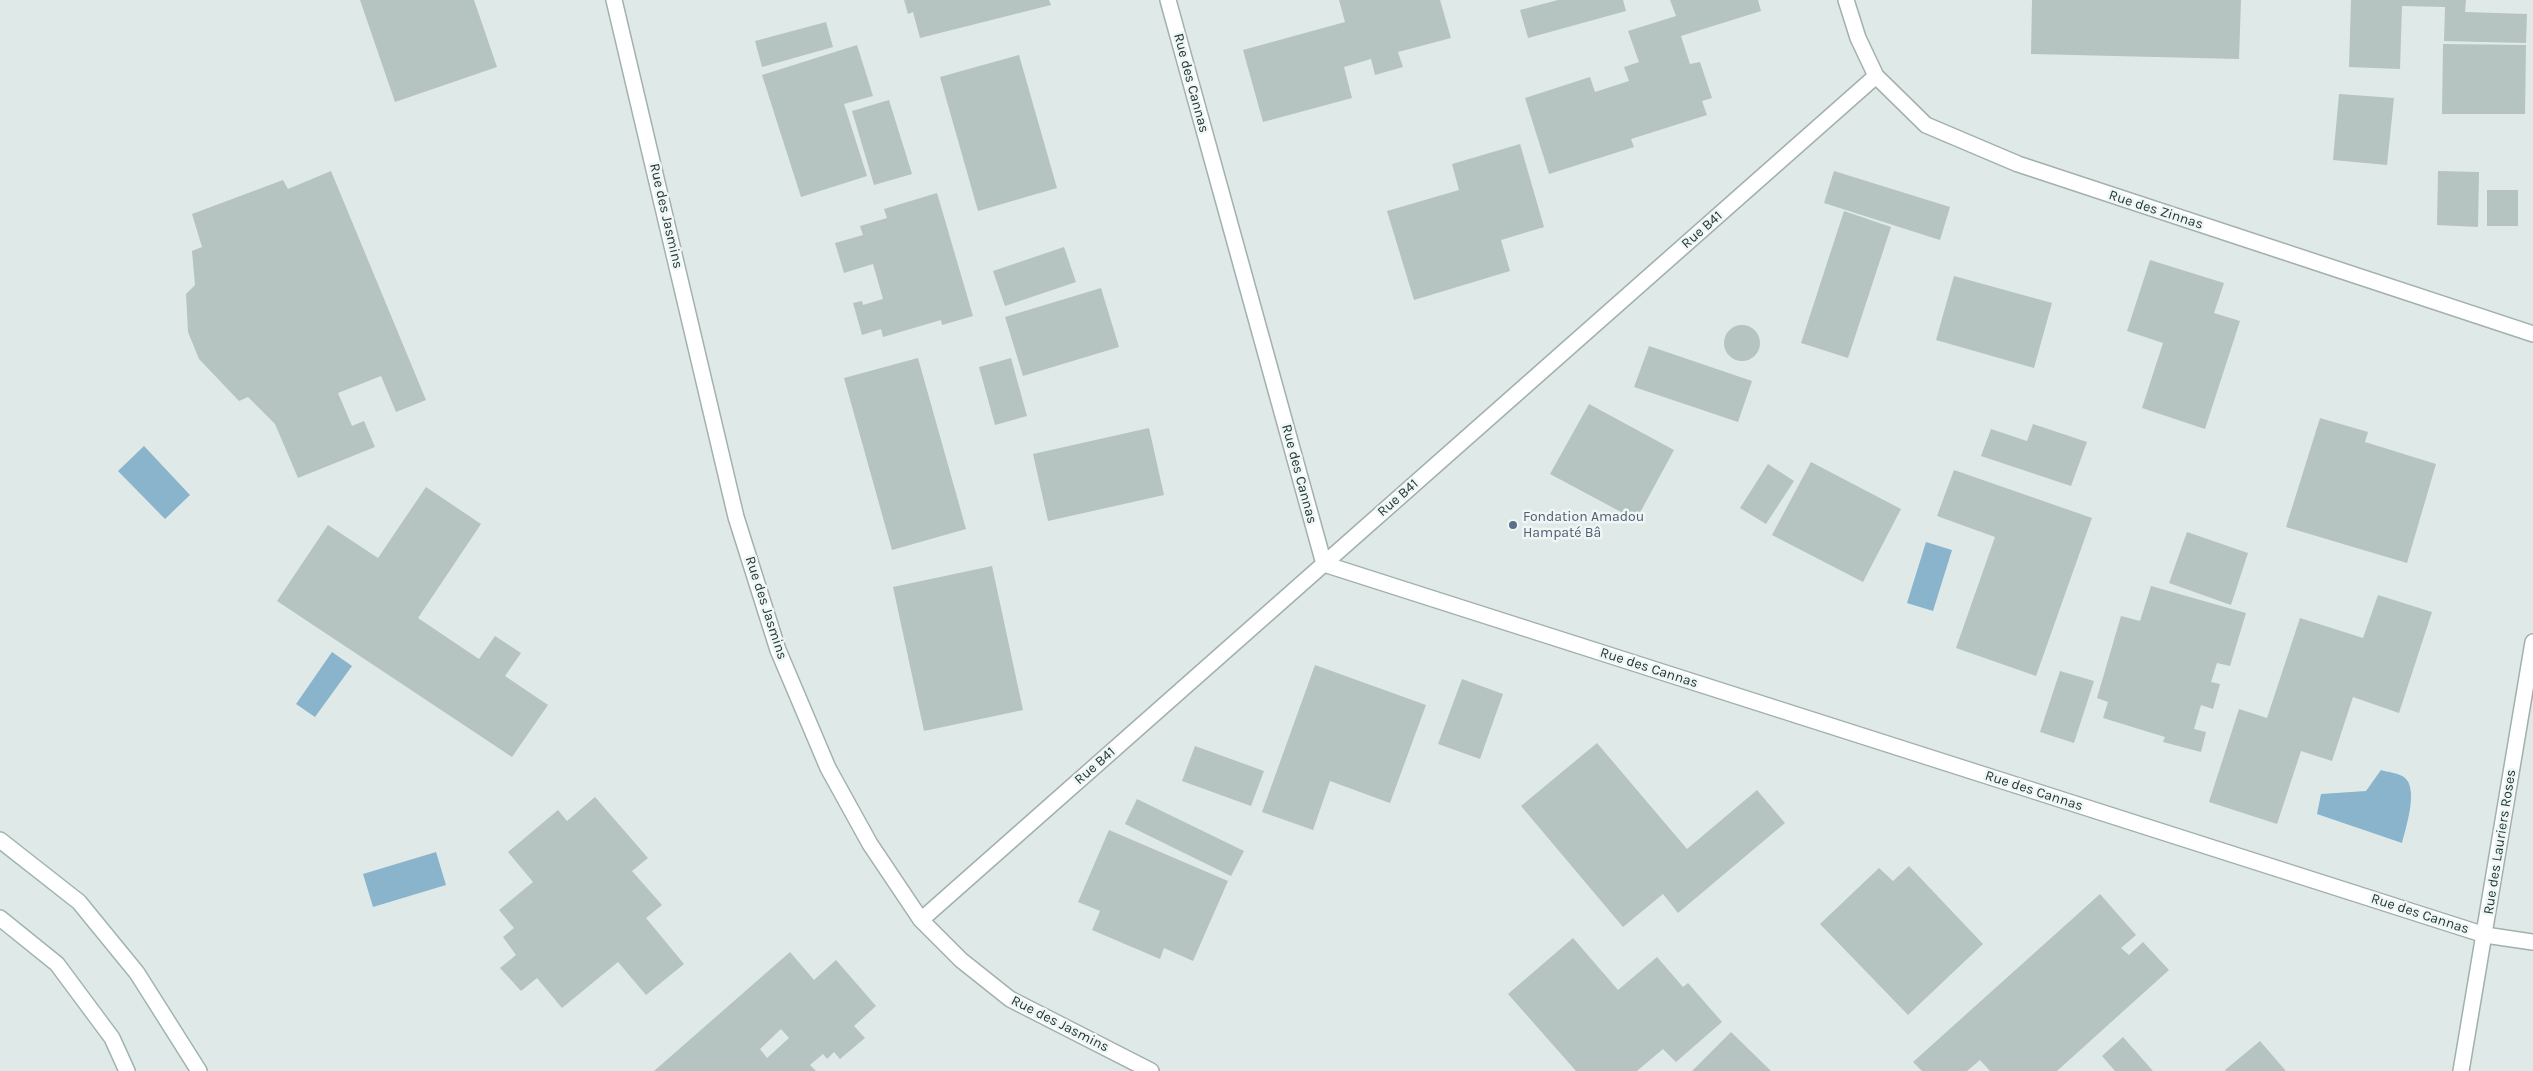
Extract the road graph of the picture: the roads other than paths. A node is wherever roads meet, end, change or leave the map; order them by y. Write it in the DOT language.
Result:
graph roads {
  1 [pos="614,0"];
  2 [pos="1168,0"];
  3 [pos="1846,0"];
  4 [pos="1876,76"];
  5 [pos="2533,334"];
  6 [pos="1324,564"];
  7 [pos="2533,642"];
  8 [pos="0,840"];
  9 [pos="0,918"];
  10 [pos="921,920"];
  11 [pos="2485,935"];
  12 [pos="2533,942"];
  13 [pos="127,1071"];
  14 [pos="197,1071"];
  15 [pos="1151,1071"];
  16 [pos="2461,1071"];
  1 -- 10 [label="street, Rue des Jasmins"];
  2 -- 6 [label="street, Rue des Cannas"];
  3 -- 4 [label="street, Rue des Zinnas"];
  4 -- 5 [label="street, Rue des Zinnas"];
  4 -- 6 [label="street, Rue B41"];
  6 -- 10 [label="street, Rue B41"];
  6 -- 11 [label="street, Rue des Cannas"];
  7 -- 11 [label="street, Rue des Lauriers Roses"];
  8 -- 14 [label="street"];
  9 -- 13 [label="street"];
  10 -- 15 [label="street, Rue des Jasmins"];
  11 -- 12 [label="street, Rue des Cannas"];
  11 -- 16 [label="street, Rue des Lauriers Roses"];
}
